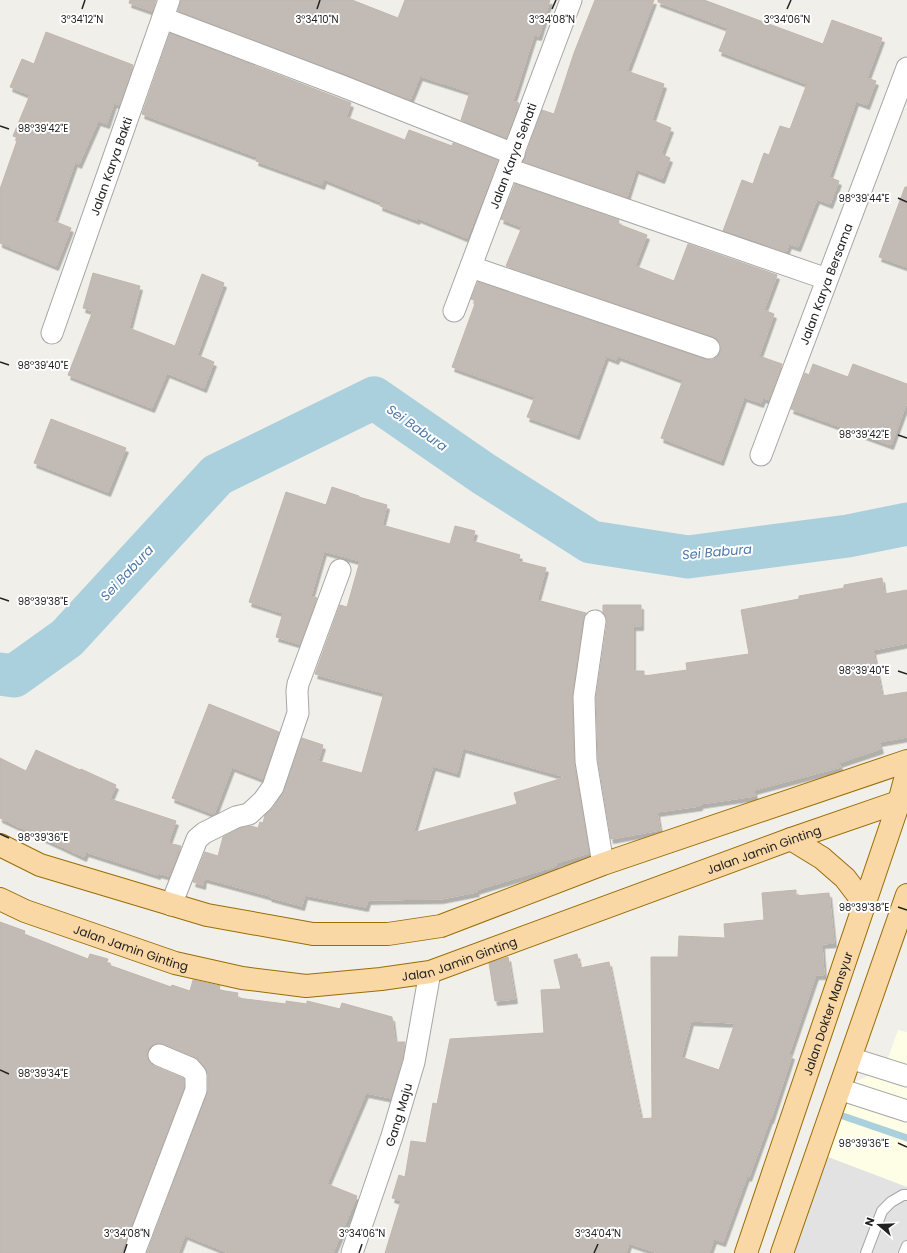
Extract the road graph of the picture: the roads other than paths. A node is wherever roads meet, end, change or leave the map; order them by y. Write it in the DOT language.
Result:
graph roads {
  1 [pos="571,0"];
  2 [pos="166,9"];
  3 [pos="907,68"];
  4 [pos="511,162"];
  5 [pos="471,268"];
  6 [pos="827,279"];
  7 [pos="454,311"];
  8 [pos="52,333"];
  9 [pos="709,348"];
  10 [pos="761,455"];
  11 [pos="340,570"];
  12 [pos="595,621"];
  13 [pos="907,761"];
  14 [pos="907,772"];
  15 [pos="903,800"];
  16 [pos="791,839"];
  17 [pos="0,845"];
  18 [pos="603,864"];
  19 [pos="907,895"];
  20 [pos="0,899"];
  21 [pos="864,903"];
  22 [pos="171,905"];
  23 [pos="430,972"];
  24 [pos="159,1054"];
  25 [pos="850,1058"];
  26 [pos="907,1076"];
  27 [pos="839,1089"];
  28 [pos="907,1111"];
  29 [pos="907,1195"];
  30 [pos="907,1246"];
  31 [pos="134,1253"];
  32 [pos="352,1253"];
  33 [pos="746,1253"];
  34 [pos="782,1253"];
  35 [pos="866,1253"];
  36 [pos="904,1253"];
  1 -- 4 [label="street, Jalan Karya Sehati"];
  2 -- 4 [label="street"];
  2 -- 8 [label="street, Jalan Karya Bakti"];
  3 -- 6 [label="street, Jalan Karya Bersama"];
  4 -- 5 [label="street, Jalan Karya Sehati"];
  4 -- 6 [label="street"];
  5 -- 7 [label="street, Jalan Karya Sehati"];
  5 -- 9 [label="street"];
  6 -- 10 [label="street, Jalan Karya Bersama"];
  11 -- 22 [label="street"];
  12 -- 18 [label="street"];
  13 -- 18 [label="main road"];
  14 -- 15 [label="main road, Jalan Dokter Mansyur"];
  15 -- 16 [label="main road, Jalan Jamin Ginting"];
  15 -- 21 [label="main road, Jalan Dokter Mansyur"];
  16 -- 21 [label="main road"];
  16 -- 23 [label="main road, Jalan Jamin Ginting"];
  17 -- 22 [label="main road"];
  18 -- 22 [label="main road"];
  19 -- 25 [label="main road"];
  20 -- 23 [label="main road, Jalan Jamin Ginting"];
  21 -- 33 [label="main road, Jalan Dokter Mansyur"];
  23 -- 32 [label="street, Gang Maju"];
  24 -- 31 [label="street"];
  25 -- 26 [label="street"];
  25 -- 27 [label="main road"];
  27 -- 28 [label="street"];
  27 -- 34 [label="main road"];
  29 -- 35 [label="lane"];
  30 -- 36 [label="lane"];
}
